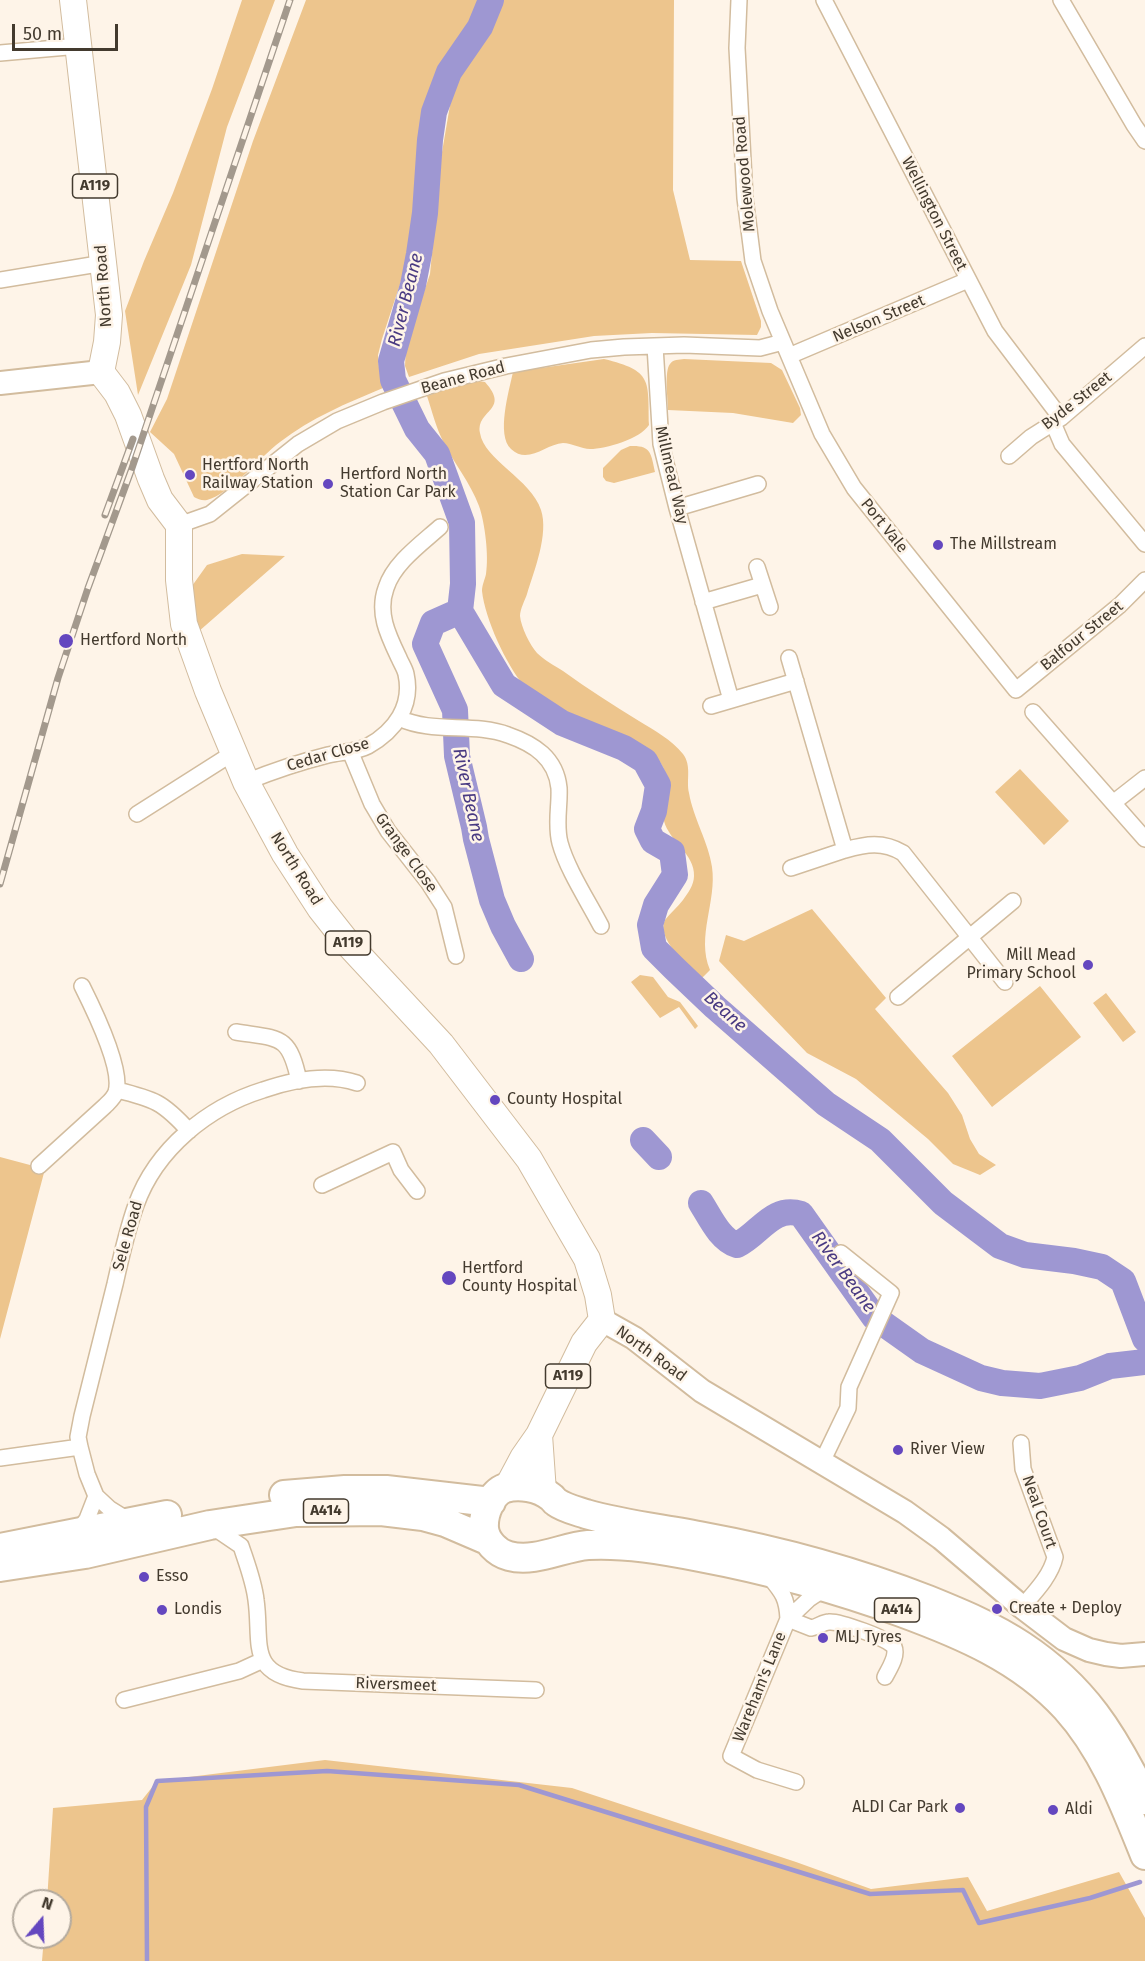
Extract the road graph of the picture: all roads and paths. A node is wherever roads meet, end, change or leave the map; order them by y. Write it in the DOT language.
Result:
graph roads {
  1 [pos="73,0"];
  2 [pos="739,0"];
  3 [pos="824,0"];
  4 [pos="1061,0"];
  5 [pos="79,46"];
  6 [pos="0,53"];
  7 [pos="1139,119"];
  8 [pos="1145,141"];
  9 [pos="104,263"];
  10 [pos="0,280"];
  11 [pos="968,280"];
  12 [pos="655,346"];
  13 [pos="1145,346"];
  14 [pos="786,349"];
  15 [pos="101,372"];
  16 [pos="0,383"];
  17 [pos="1057,420"];
  18 [pos="1009,456"];
  19 [pos="758,484"];
  20 [pos="677,508"];
  21 [pos="179,525"];
  22 [pos="440,527"];
  23 [pos="1145,544"];
  24 [pos="757,567"];
  25 [pos="1145,580"];
  26 [pos="762,585"];
  27 [pos="703,602"];
  28 [pos="770,607"];
  29 [pos="789,658"];
  30 [pos="796,681"];
  31 [pos="1016,690"];
  32 [pos="731,700"];
  33 [pos="711,706"];
  34 [pos="1033,712"];
  35 [pos="399,718"];
  36 [pos="350,751"];
  37 [pos="233,753"];
  38 [pos="1145,778"];
  39 [pos="246,782"];
  40 [pos="1113,803"];
  41 [pos="137,813"];
  42 [pos="1145,839"];
  43 [pos="845,850"];
  44 [pos="791,868"];
  45 [pos="1013,901"];
  46 [pos="601,926"];
  47 [pos="971,937"];
  48 [pos="456,956"];
  49 [pos="1005,982"];
  50 [pos="82,986"];
  51 [pos="898,997"];
  52 [pos="236,1032"];
  53 [pos="299,1081"];
  54 [pos="357,1083"];
  55 [pos="117,1090"];
  56 [pos="189,1131"];
  57 [pos="39,1166"];
  58 [pos="322,1185"];
  59 [pos="417,1191"];
  60 [pos="841,1253"];
  61 [pos="602,1320"];
  62 [pos="539,1435"];
  63 [pos="1021,1443"];
  64 [pos="80,1447"];
  65 [pos="0,1458"];
  66 [pos="822,1462"];
  67 [pos="499,1495"];
  68 [pos="96,1496"];
  69 [pos="550,1498"];
  70 [pos="252,1519"];
  71 [pos="131,1523"];
  72 [pos="210,1525"];
  73 [pos="77,1533"];
  74 [pos="487,1540"];
  75 [pos="241,1546"];
  76 [pos="0,1548"];
  77 [pos="541,1555"];
  78 [pos="0,1567"];
  79 [pos="762,1569"];
  80 [pos="827,1587"];
  81 [pos="1022,1607"];
  82 [pos="788,1620"];
  83 [pos="1145,1654"];
  84 [pos="263,1660"];
  85 [pos="885,1677"];
  86 [pos="536,1690"];
  87 [pos="124,1700"];
  88 [pos="796,1782"];
  89 [pos="1145,1800"];
  90 [pos="1145,1855"];
  1 -- 5 [label="main road, North Road / A119"];
  2 -- 14 [label="street, Molewood Road"];
  3 -- 11 [label="street, Wellington Street"];
  4 -- 7 [label="street"];
  5 -- 6 [label="street"];
  5 -- 9 [label="main road, North Road / A119"];
  7 -- 8 [label="street"];
  9 -- 10 [label="street"];
  9 -- 15 [label="main road, North Road / A119"];
  11 -- 14 [label="street, Nelson Street"];
  11 -- 17 [label="street, Wellington Street"];
  12 -- 14 [label="street, Beane Road"];
  12 -- 20 [label="street, Millmead Way"];
  12 -- 21 [label="street, Beane Road"];
  13 -- 17 [label="street, Byde Street"];
  14 -- 31 [label="street, Port Vale"];
  15 -- 16 [label="street"];
  15 -- 21 [label="main road"];
  17 -- 18 [label="street, Byde Street"];
  17 -- 23 [label="street"];
  19 -- 20 [label="street"];
  20 -- 27 [label="street, Millmead Way"];
  21 -- 37 [label="main road, North Road / A119"];
  22 -- 35 [label="street"];
  24 -- 26 [label="street"];
  25 -- 31 [label="street, Balfour Street"];
  26 -- 27 [label="street"];
  26 -- 28 [label="street"];
  27 -- 32 [label="street, Millmead Way"];
  29 -- 30 [label="street"];
  30 -- 32 [label="street"];
  30 -- 43 [label="street"];
  32 -- 33 [label="street"];
  34 -- 40 [label="street"];
  35 -- 36 [label="street, Cedar Close"];
  35 -- 46 [label="street"];
  36 -- 39 [label="street, Cedar Close"];
  36 -- 48 [label="street, Grange Close"];
  37 -- 39 [label="main road, North Road / A119"];
  37 -- 41 [label="street"];
  38 -- 40 [label="street"];
  39 -- 61 [label="main road, North Road / A119"];
  40 -- 42 [label="street"];
  43 -- 44 [label="street"];
  43 -- 47 [label="street"];
  45 -- 47 [label="street"];
  47 -- 49 [label="street"];
  47 -- 51 [label="street"];
  50 -- 55 [label="street"];
  52 -- 53 [label="street"];
  53 -- 54 [label="street, Sele Road"];
  53 -- 56 [label="street, Sele Road"];
  55 -- 56 [label="street"];
  55 -- 57 [label="street"];
  56 -- 64 [label="street, Sele Road"];
  58 -- 59 [label="street"];
  60 -- 66 [label="street"];
  61 -- 62 [label="main road, A119"];
  61 -- 66 [label="street, North Road"];
  62 -- 67 [label="main road, A119"];
  62 -- 69 [label="main road"];
  63 -- 81 [label="street, Neal Court"];
  64 -- 65 [label="street"];
  64 -- 68 [label="street, Sele Road"];
  66 -- 81 [label="street, North Road"];
  67 -- 69 [label="highway"];
  67 -- 71 [label="highway, A414"];
  67 -- 74 [label="highway"];
  68 -- 71 [label="street, Sele Road"];
  68 -- 73 [label="street"];
  69 -- 77 [label="highway"];
  69 -- 89 [label="highway, A414"];
  70 -- 72 [label="highway, A414"];
  70 -- 74 [label="highway, A414"];
  70 -- 75 [label="street"];
  71 -- 73 [label="highway, A414"];
  72 -- 75 [label="street"];
  72 -- 78 [label="highway, A414"];
  73 -- 76 [label="highway, A414"];
  74 -- 77 [label="highway"];
  75 -- 84 [label="street"];
  77 -- 79 [label="highway, A414"];
  79 -- 80 [label="highway, A414"];
  79 -- 82 [label="street, Wareham's Lane"];
  80 -- 82 [label="street, Wareham's Lane"];
  80 -- 90 [label="highway, A414"];
  81 -- 83 [label="street, North Road"];
  82 -- 85 [label="street"];
  82 -- 88 [label="street, Wareham's Lane"];
  84 -- 86 [label="street, Riversmeet"];
  84 -- 87 [label="street"];
}
